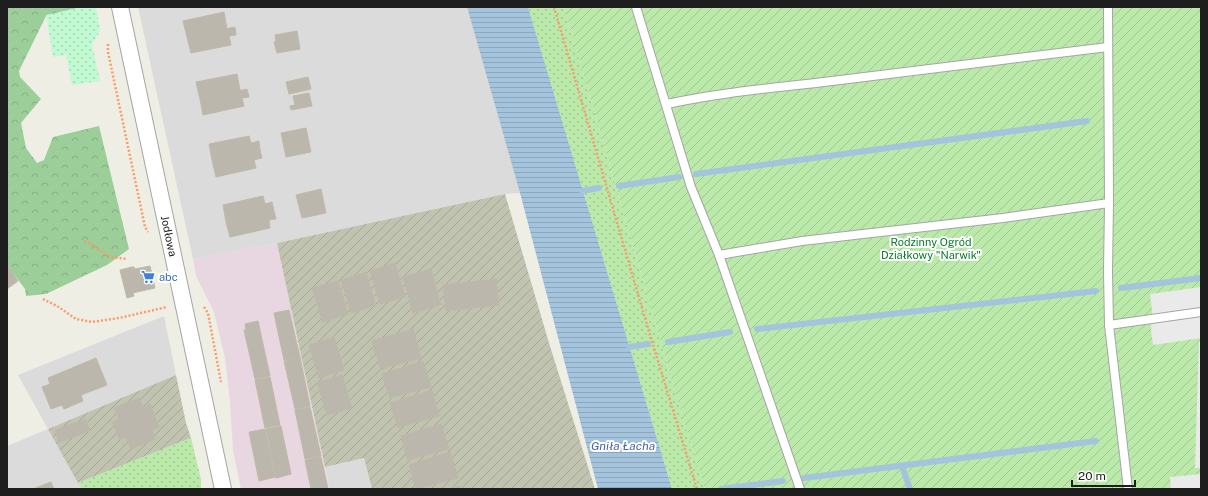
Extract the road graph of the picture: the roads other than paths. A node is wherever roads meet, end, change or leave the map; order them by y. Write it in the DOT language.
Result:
graph roads {
  1 [pos="120,7"];
  2 [pos="636,7"];
  3 [pos="1108,7"];
  4 [pos="1108,47"];
  5 [pos="667,104"];
  6 [pos="1109,203"];
  7 [pos="719,256"];
  8 [pos="1201,312"];
  9 [pos="1109,325"];
  10 [pos="223,489"];
  11 [pos="800,489"];
  12 [pos="1128,489"];
  1 -- 10 [label="street, Jodłowa"];
  2 -- 5 [label="lane"];
  3 -- 4 [label="lane"];
  4 -- 5 [label="lane"];
  4 -- 6 [label="lane"];
  5 -- 7 [label="lane"];
  6 -- 7 [label="lane"];
  6 -- 9 [label="lane"];
  7 -- 11 [label="lane"];
  8 -- 9 [label="lane"];
  9 -- 12 [label="lane"];
}
